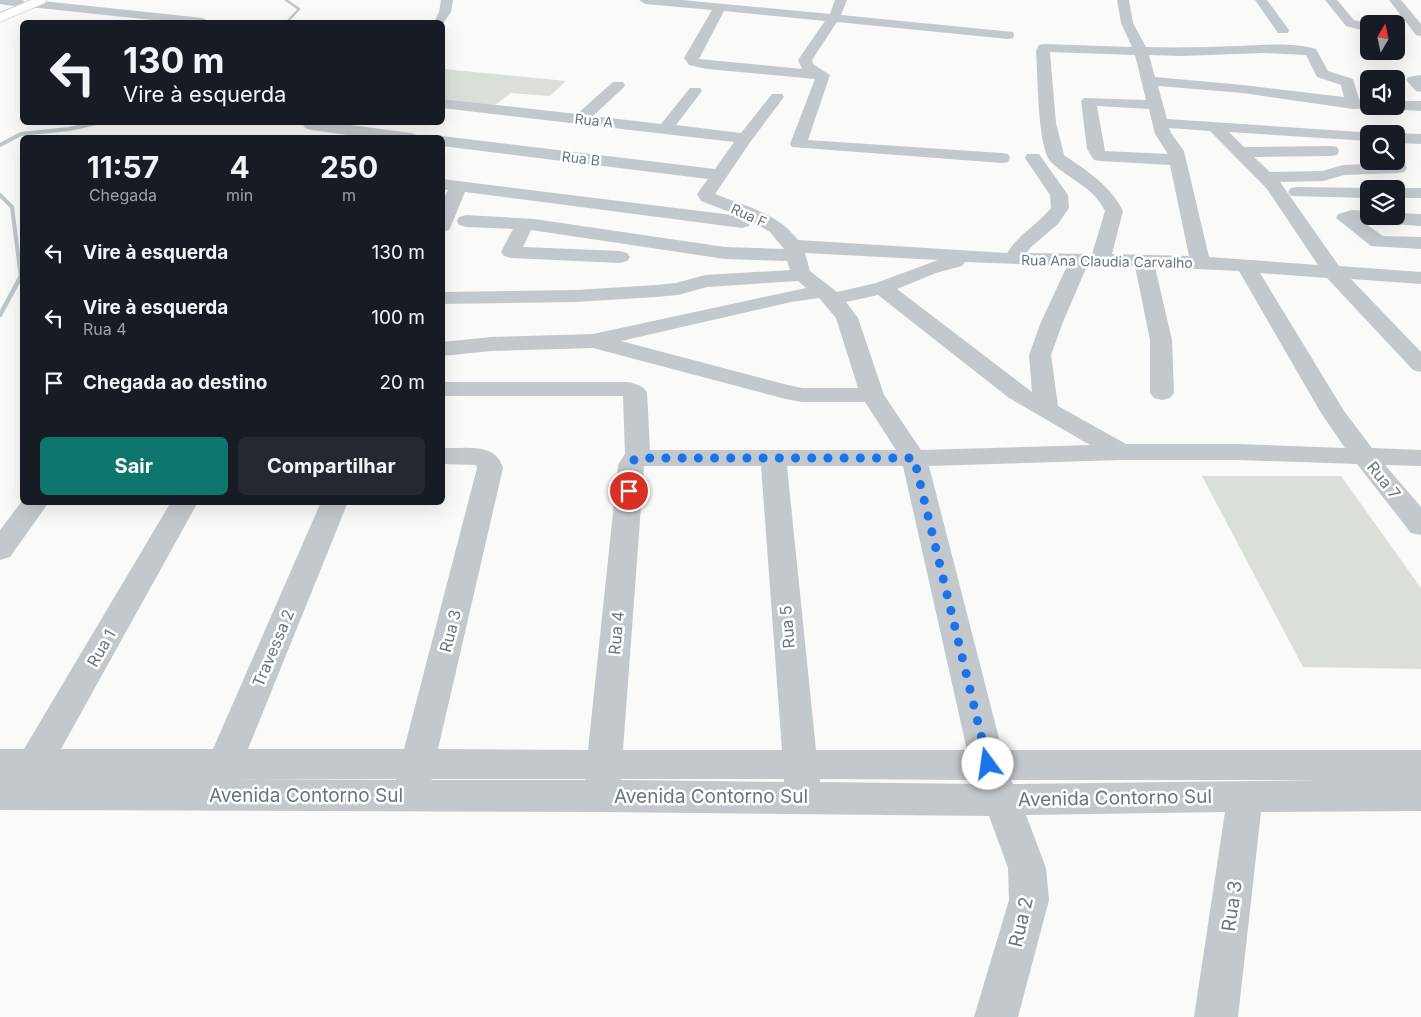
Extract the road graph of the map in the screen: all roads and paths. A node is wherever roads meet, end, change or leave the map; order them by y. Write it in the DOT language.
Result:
graph roads {
  1 [pos="0,0"];
  2 [pos="447,0"];
  3 [pos="645,0"];
  4 [pos="841,0"];
  5 [pos="1123,0"];
  6 [pos="1262,0"];
  7 [pos="1331,0"];
  8 [pos="1396,0"];
  9 [pos="34,2"];
  10 [pos="720,7"];
  11 [pos="0,10"];
  12 [pos="0,18"];
  13 [pos="833,18"];
  14 [pos="186,20"];
  15 [pos="441,20"];
  16 [pos="1360,27"];
  17 [pos="1405,29"];
  18 [pos="1283,30"];
  19 [pos="1420,31"];
  20 [pos="1008,35"];
  21 [pos="1141,51"];
  22 [pos="1198,52"];
  23 [pos="823,74"];
  24 [pos="1421,79"];
  25 [pos="1149,81"];
  26 [pos="618,86"];
  27 [pos="1228,88"];
  28 [pos="1421,88"];
  29 [pos="695,90"];
  30 [pos="777,97"];
  31 [pos="445,103"];
  32 [pos="1353,104"];
  33 [pos="1360,104"];
  34 [pos="1155,105"];
  35 [pos="1230,105"];
  36 [pos="1405,106"];
  37 [pos="1421,106"];
  38 [pos="580,119"];
  39 [pos="1160,123"];
  40 [pos="1215,127"];
  41 [pos="309,128"];
  42 [pos="666,128"];
  43 [pos="380,135"];
  44 [pos="1360,135"];
  45 [pos="745,138"];
  46 [pos="1405,138"];
  47 [pos="1421,139"];
  48 [pos="445,141"];
  49 [pos="1360,151"];
  50 [pos="1240,152"];
  51 [pos="1421,153"];
  52 [pos="1100,156"];
  53 [pos="1002,158"];
  54 [pos="1033,158"];
  55 [pos="1057,158"];
  56 [pos="1405,158"];
  57 [pos="1178,160"];
  58 [pos="1360,167"];
  59 [pos="719,175"];
  60 [pos="1265,177"];
  61 [pos="451,185"];
  62 [pos="1278,192"];
  63 [pos="1360,193"];
  64 [pos="1405,193"];
  65 [pos="1421,193"];
  66 [pos="445,212"];
  67 [pos="1421,220"];
  68 [pos="466,221"];
  69 [pos="525,224"];
  70 [pos="773,226"];
  71 [pos="1421,243"];
  72 [pos="794,251"];
  73 [pos="620,257"];
  74 [pos="976,257"];
  75 [pos="1013,259"];
  76 [pos="1091,260"];
  77 [pos="1144,260"];
  78 [pos="1200,263"];
  79 [pos="1246,267"];
  80 [pos="1334,273"];
  81 [pos="803,275"];
  82 [pos="1421,278"];
  83 [pos="882,288"];
  84 [pos="827,296"];
  85 [pos="445,298"];
  86 [pos="593,341"];
  87 [pos="445,349"];
  88 [pos="1421,365"];
  89 [pos="445,389"];
  90 [pos="1162,393"];
  91 [pos="872,395"];
  92 [pos="1046,410"];
  93 [pos="1121,452"];
  94 [pos="445,456"];
  95 [pos="1365,457"];
  96 [pos="774,458"];
  97 [pos="914,458"];
  98 [pos="1421,458"];
  99 [pos="634,465"];
  100 [pos="34,505"];
  101 [pos="183,505"];
  102 [pos="334,505"];
  103 [pos="1421,526"];
  104 [pos="0,550"];
  105 [pos="988,764"];
  106 [pos="1421,764"];
  107 [pos="218,779"];
  108 [pos="414,780"];
  109 [pos="603,780"];
  110 [pos="10,781"];
  111 [pos="801,781"];
  112 [pos="1244,796"];
  113 [pos="1421,796"];
  114 [pos="1002,800"];
  115 [pos="996,1017"];
  116 [pos="1216,1017"];
  1 -- 9 [label="street"];
  2 -- 15 [label="street"];
  3 -- 10 [label="street"];
  4 -- 13 [label="street"];
  5 -- 21 [label="street"];
  6 -- 18 [label="street"];
  7 -- 16 [label="street"];
  8 -- 19 [label="street"];
  9 -- 11 [label="highway"];
  9 -- 12 [label="highway"];
  9 -- 14 [label="street"];
  10 -- 13 [label="street"];
  10 -- 23 [label="street"];
  13 -- 20 [label="street"];
  13 -- 23 [label="street"];
  17 -- 19 [label="street"];
  21 -- 22 [label="street"];
  21 -- 25 [label="street"];
  21 -- 55 [label="street"];
  22 -- 27 [label="street"];
  22 -- 32 [label="street"];
  23 -- 53 [label="street"];
  24 -- 28 [label="street"];
  25 -- 27 [label="street"];
  25 -- 34 [label="street"];
  26 -- 38 [label="street"];
  27 -- 32 [label="street"];
  27 -- 35 [label="street"];
  29 -- 42 [label="street"];
  30 -- 45 [label="street, Rua F"];
  31 -- 38 [label="street, Rua A"];
  32 -- 33 [label="street"];
  34 -- 39 [label="street"];
  34 -- 52 [label="street"];
  36 -- 37 [label="street"];
  38 -- 42 [label="street, Rua A"];
  39 -- 40 [label="street"];
  39 -- 57 [label="street"];
  40 -- 44 [label="street"];
  40 -- 50 [label="street"];
  41 -- 43 [label="street"];
  42 -- 45 [label="street, Rua A"];
  45 -- 59 [label="street, Rua F"];
  46 -- 47 [label="street"];
  48 -- 59 [label="street, Rua B"];
  49 -- 50 [label="street"];
  50 -- 60 [label="street"];
  51 -- 56 [label="street"];
  52 -- 55 [label="street"];
  52 -- 57 [label="street"];
  54 -- 75 [label="street"];
  55 -- 76 [label="street"];
  57 -- 78 [label="street"];
  58 -- 60 [label="street"];
  59 -- 70 [label="street, Rua F"];
  60 -- 62 [label="street"];
  61 -- 66 [label="street"];
  61 -- 70 [label="street"];
  62 -- 63 [label="street"];
  62 -- 80 [label="street"];
  64 -- 65 [label="street"];
  67 -- 71 [label="street"];
  68 -- 69 [label="street, Rua Ana Claudia Carvalho"];
  69 -- 72 [label="street, Rua Ana Claudia Carvalho"];
  69 -- 73 [label="street"];
  70 -- 72 [label="street, Rua F"];
  72 -- 74 [label="street, Rua Ana Claudia Carvalho"];
  72 -- 81 [label="street, Rua F"];
  74 -- 75 [label="street, Rua Ana Claudia Carvalho"];
  74 -- 83 [label="street"];
  75 -- 76 [label="street, Rua Ana Claudia Carvalho"];
  76 -- 77 [label="street, Rua Ana Claudia Carvalho"];
  76 -- 92 [label="street"];
  77 -- 78 [label="street, Rua Ana Claudia Carvalho"];
  77 -- 90 [label="street"];
  78 -- 79 [label="street, Rua Ana Claudia Carvalho"];
  79 -- 80 [label="street, Rua Ana Claudia Carvalho"];
  79 -- 95 [label="street, Rua 7"];
  80 -- 82 [label="street, Rua Ana Claudia Carvalho"];
  80 -- 88 [label="street"];
  81 -- 84 [label="street, Rua F"];
  81 -- 85 [label="street"];
  83 -- 84 [label="street"];
  83 -- 92 [label="street"];
  84 -- 86 [label="street"];
  84 -- 91 [label="street, Rua F"];
  86 -- 87 [label="street"];
  86 -- 91 [label="street"];
  89 -- 99 [label="street, Rua 4"];
  91 -- 97 [label="street, Rua F"];
  92 -- 93 [label="street"];
  93 -- 95 [label="street"];
  93 -- 97 [label="street"];
  94 -- 108 [label="street, Rua 3"];
  95 -- 98 [label="street"];
  95 -- 103 [label="street, Rua 7"];
  96 -- 97 [label="street"];
  96 -- 99 [label="street"];
  96 -- 111 [label="street, Rua 5"];
  97 -- 105 [label="street, Rua 2"];
  99 -- 109 [label="street, Rua 4"];
  100 -- 104 [label="street"];
  101 -- 110 [label="street, Rua 1"];
  102 -- 107 [label="street, Travessa 2"];
  105 -- 106 [label="street, Avenida Contorno Sul"];
  105 -- 111 [label="street, Avenida Contorno Sul"];
  105 -- 114 [label="street, Rua 2"];
  107 -- 108 [label="street, Avenida Contorno Sul"];
  107 -- 110 [label="street, Avenida Contorno Sul"];
  108 -- 109 [label="street, Avenida Contorno Sul"];
  109 -- 111 [label="street, Avenida Contorno Sul"];
  111 -- 114 [label="street, Avenida Contorno Sul"];
  112 -- 113 [label="street, Avenida Contorno Sul"];
  112 -- 114 [label="street, Avenida Contorno Sul"];
  112 -- 116 [label="street, Rua 3"];
  114 -- 115 [label="street, Rua 2"];
}
